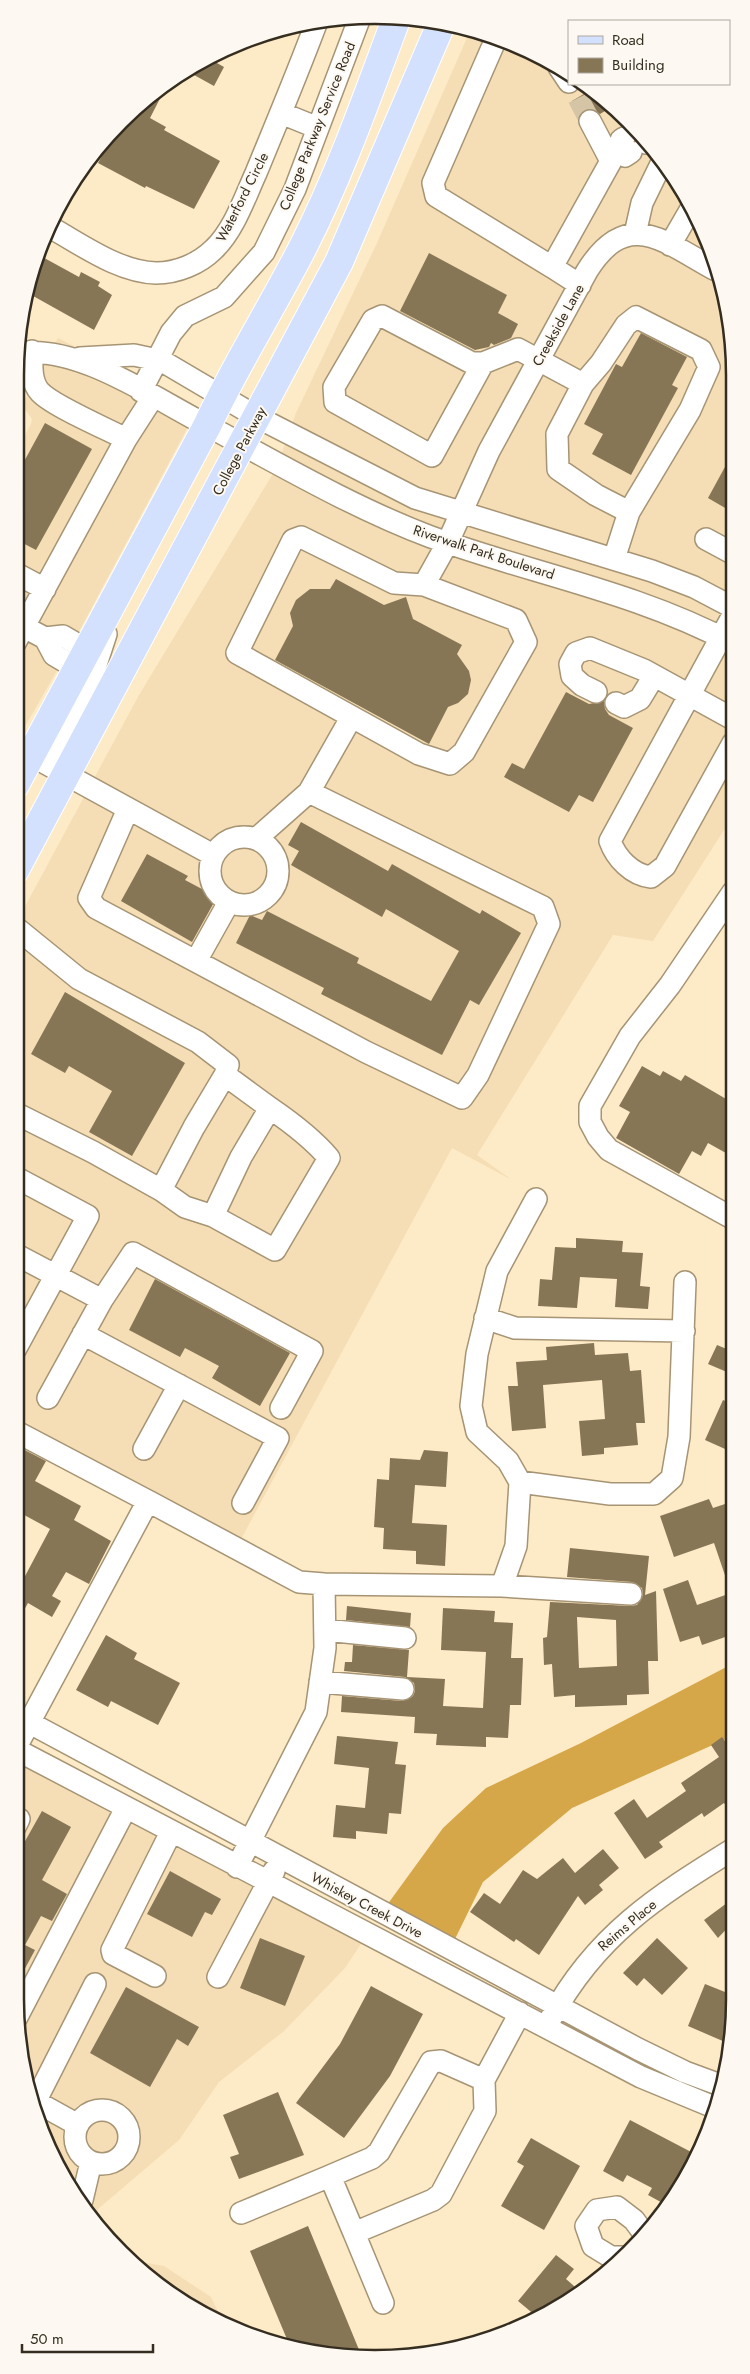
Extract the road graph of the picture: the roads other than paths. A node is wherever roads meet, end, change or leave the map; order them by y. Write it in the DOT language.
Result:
graph roads {
  1 [pos="357,25"];
  2 [pos="394,25"];
  3 [pos="314,29"];
  4 [pos="439,29"];
  5 [pos="494,44"];
  6 [pos="281,113"];
  7 [pos="590,120"];
  8 [pos="318,128"];
  9 [pos="633,142"];
  10 [pos="659,168"];
  11 [pos="687,215"];
  12 [pos="55,230"];
  13 [pos="635,234"];
  14 [pos="670,245"];
  15 [pos="709,264"];
  16 [pos="552,267"];
  17 [pos="580,285"];
  18 [pos="25,352"];
  19 [pos="25,354"];
  20 [pos="78,358"];
  21 [pos="539,359"];
  22 [pos="156,360"];
  23 [pos="483,363"];
  24 [pos="583,384"];
  25 [pos="147,394"];
  26 [pos="222,394"];
  27 [pos="258,417"];
  28 [pos="207,426"];
  29 [pos="126,439"];
  30 [pos="242,445"];
  31 [pos="629,512"];
  32 [pos="462,513"];
  33 [pos="706,539"];
  34 [pos="448,542"];
  35 [pos="726,550"];
  36 [pos="614,559"];
  37 [pos="24,578"];
  38 [pos="125,580"];
  39 [pos="424,586"];
  40 [pos="45,589"];
  41 [pos="726,603"];
  42 [pos="24,628"];
  43 [pos="24,635"];
  44 [pos="726,640"];
  45 [pos="726,641"];
  46 [pos="82,659"];
  47 [pos="654,676"];
  48 [pos="596,692"];
  49 [pos="690,695"];
  50 [pos="616,703"];
  51 [pos="726,715"];
  52 [pos="351,718"];
  53 [pos="726,756"];
  54 [pos="24,768"];
  55 [pos="66,775"];
  56 [pos="309,792"];
  57 [pos="128,809"];
  58 [pos="256,839"];
  59 [pos="24,853"];
  60 [pos="213,855"];
  61 [pos="229,902"];
  62 [pos="726,902"];
  63 [pos="24,933"];
  64 [pos="196,962"];
  65 [pos="225,1075"];
  66 [pos="270,1108"];
  67 [pos="24,1118"];
  68 [pos="24,1182"];
  69 [pos="161,1190"];
  70 [pos="536,1199"];
  71 [pos="213,1216"];
  72 [pos="726,1216"];
  73 [pos="24,1259"];
  74 [pos="54,1275"];
  75 [pos="686,1282"];
  76 [pos="102,1300"];
  77 [pos="485,1318"];
  78 [pos="684,1331"];
  79 [pos="24,1333"];
  80 [pos="84,1334"];
  81 [pos="179,1385"];
  82 [pos="48,1398"];
  83 [pos="281,1408"];
  84 [pos="24,1436"];
  85 [pos="144,1449"];
  86 [pos="520,1482"];
  87 [pos="148,1501"];
  88 [pos="243,1502"];
  89 [pos="324,1584"];
  90 [pos="502,1586"];
  91 [pos="631,1594"];
  92 [pos="325,1630"];
  93 [pos="405,1638"];
  94 [pos="320,1682"];
  95 [pos="403,1689"];
  96 [pos="24,1716"];
  97 [pos="24,1720"];
  98 [pos="24,1754"];
  99 [pos="126,1808"];
  100 [pos="171,1832"];
  101 [pos="251,1841"];
  102 [pos="726,1854"];
  103 [pos="280,1857"];
  104 [pos="237,1867"];
  105 [pos="268,1884"];
  106 [pos="155,1976"];
  107 [pos="218,1977"];
  108 [pos="95,1984"];
  109 [pos="24,2003"];
  110 [pos="557,2006"];
  111 [pos="520,2013"];
  112 [pos="546,2027"];
  113 [pos="484,2080"];
  114 [pos="716,2083"];
  115 [pos="37,2094"];
  116 [pos="40,2106"];
  117 [pos="710,2106"];
  118 [pos="78,2125"];
  119 [pos="91,2162"];
  120 [pos="330,2176"];
  121 [pos="83,2194"];
  122 [pos="241,2213"];
  123 [pos="641,2229"];
  124 [pos="354,2233"];
  125 [pos="614,2256"];
  126 [pos="383,2303"];
  1 -- 8 [label="street, College Parkway Service Road"];
  2 -- 26 [label="main road"];
  3 -- 6 [label="street, Waterford Circle"];
  4 -- 27 [label="main road, College Parkway"];
  5 -- 16 [label="street"];
  6 -- 8 [label="street"];
  6 -- 12 [label="street, Waterford Circle"];
  7 -- 9 [label="street"];
  8 -- 22 [label="street, College Parkway Service Road"];
  9 -- 16 [label="street"];
  10 -- 13 [label="street"];
  11 -- 14 [label="street"];
  13 -- 14 [label="street"];
  13 -- 17 [label="street, Creekside Lane"];
  14 -- 15 [label="street"];
  16 -- 17 [label="street"];
  17 -- 21 [label="street, Creekside Lane"];
  18 -- 20 [label="street"];
  19 -- 29 [label="street"];
  20 -- 22 [label="street"];
  20 -- 25 [label="street, Riverwalk Park Boulevard"];
  21 -- 23 [label="street"];
  21 -- 24 [label="street"];
  21 -- 32 [label="street, Creekside Lane"];
  22 -- 25 [label="street, College Parkway Service Road"];
  22 -- 26 [label="street"];
  23 -- 23 [label="street"];
  24 -- 31 [label="street"];
  24 -- 31 [label="street"];
  25 -- 28 [label="street, Riverwalk Park Boulevard"];
  25 -- 29 [label="street, College Parkway Service Road"];
  26 -- 27 [label="street"];
  26 -- 28 [label="main road"];
  27 -- 30 [label="main road, College Parkway"];
  27 -- 32 [label="street"];
  28 -- 30 [label="street, Riverwalk Park Boulevard"];
  28 -- 38 [label="main road"];
  29 -- 40 [label="street, College Parkway Service Road"];
  30 -- 34 [label="street, Riverwalk Park Boulevard"];
  30 -- 55 [label="main road, College Parkway"];
  31 -- 36 [label="street"];
  32 -- 34 [label="street, Creekside Lane"];
  32 -- 36 [label="street"];
  33 -- 35 [label="street"];
  34 -- 39 [label="street, Creekside Lane"];
  34 -- 44 [label="street, Riverwalk Park Boulevard"];
  36 -- 41 [label="street"];
  37 -- 40 [label="street"];
  38 -- 46 [label="main road"];
  38 -- 55 [label="street"];
  39 -- 52 [label="street"];
  39 -- 52 [label="street"];
  40 -- 42 [label="street, College Parkway Service Road"];
  43 -- 46 [label="street"];
  45 -- 49 [label="street"];
  46 -- 54 [label="main road"];
  47 -- 48 [label="street"];
  47 -- 49 [label="street"];
  47 -- 50 [label="street"];
  49 -- 51 [label="street"];
  49 -- 53 [label="street"];
  52 -- 56 [label="street"];
  55 -- 57 [label="street"];
  55 -- 59 [label="main road, College Parkway"];
  56 -- 58 [label="street"];
  56 -- 64 [label="street"];
  57 -- 60 [label="street"];
  57 -- 64 [label="street"];
  58 -- 60 [label="street"];
  58 -- 61 [label="street"];
  60 -- 61 [label="street"];
  61 -- 64 [label="street"];
  62 -- 72 [label="street"];
  63 -- 65 [label="street"];
  65 -- 66 [label="street"];
  65 -- 69 [label="street"];
  66 -- 71 [label="street"];
  66 -- 71 [label="street"];
  67 -- 69 [label="street"];
  68 -- 74 [label="street"];
  69 -- 71 [label="street"];
  70 -- 77 [label="street"];
  73 -- 74 [label="street"];
  74 -- 76 [label="street"];
  74 -- 79 [label="street"];
  75 -- 78 [label="street"];
  76 -- 80 [label="street"];
  76 -- 83 [label="street"];
  77 -- 78 [label="street"];
  77 -- 86 [label="street"];
  78 -- 86 [label="street"];
  80 -- 81 [label="street"];
  80 -- 82 [label="street"];
  81 -- 85 [label="street"];
  81 -- 88 [label="street"];
  84 -- 87 [label="street"];
  86 -- 90 [label="street"];
  87 -- 89 [label="street"];
  87 -- 96 [label="street"];
  89 -- 90 [label="street"];
  89 -- 92 [label="street"];
  90 -- 91 [label="street"];
  92 -- 93 [label="street"];
  92 -- 94 [label="street"];
  94 -- 95 [label="street"];
  94 -- 101 [label="street"];
  97 -- 101 [label="street, Whiskey Creek Drive"];
  98 -- 99 [label="street, Whiskey Creek Drive"];
  99 -- 100 [label="street, Whiskey Creek Drive"];
  99 -- 109 [label="street"];
  100 -- 104 [label="street, Whiskey Creek Drive"];
  100 -- 106 [label="street"];
  101 -- 103 [label="street, Whiskey Creek Drive"];
  101 -- 104 [label="street"];
  102 -- 110 [label="street, Reims Place"];
  103 -- 105 [label="street"];
  103 -- 110 [label="street, Whiskey Creek Drive"];
  104 -- 105 [label="street, Whiskey Creek Drive"];
  105 -- 107 [label="street"];
  105 -- 111 [label="street, Whiskey Creek Drive"];
  108 -- 115 [label="street"];
  110 -- 112 [label="street, Reims Place"];
  110 -- 114 [label="street, Whiskey Creek Drive"];
  111 -- 112 [label="street, Whiskey Creek Drive"];
  111 -- 113 [label="street"];
  112 -- 117 [label="street, Whiskey Creek Drive"];
  113 -- 120 [label="street"];
  113 -- 124 [label="street"];
  116 -- 118 [label="street"];
  118 -- 119 [label="street"];
  118 -- 119 [label="street"];
  119 -- 121 [label="street"];
  120 -- 122 [label="street"];
  120 -- 124 [label="street"];
  123 -- 125 [label="street"];
  124 -- 126 [label="street"];
}
